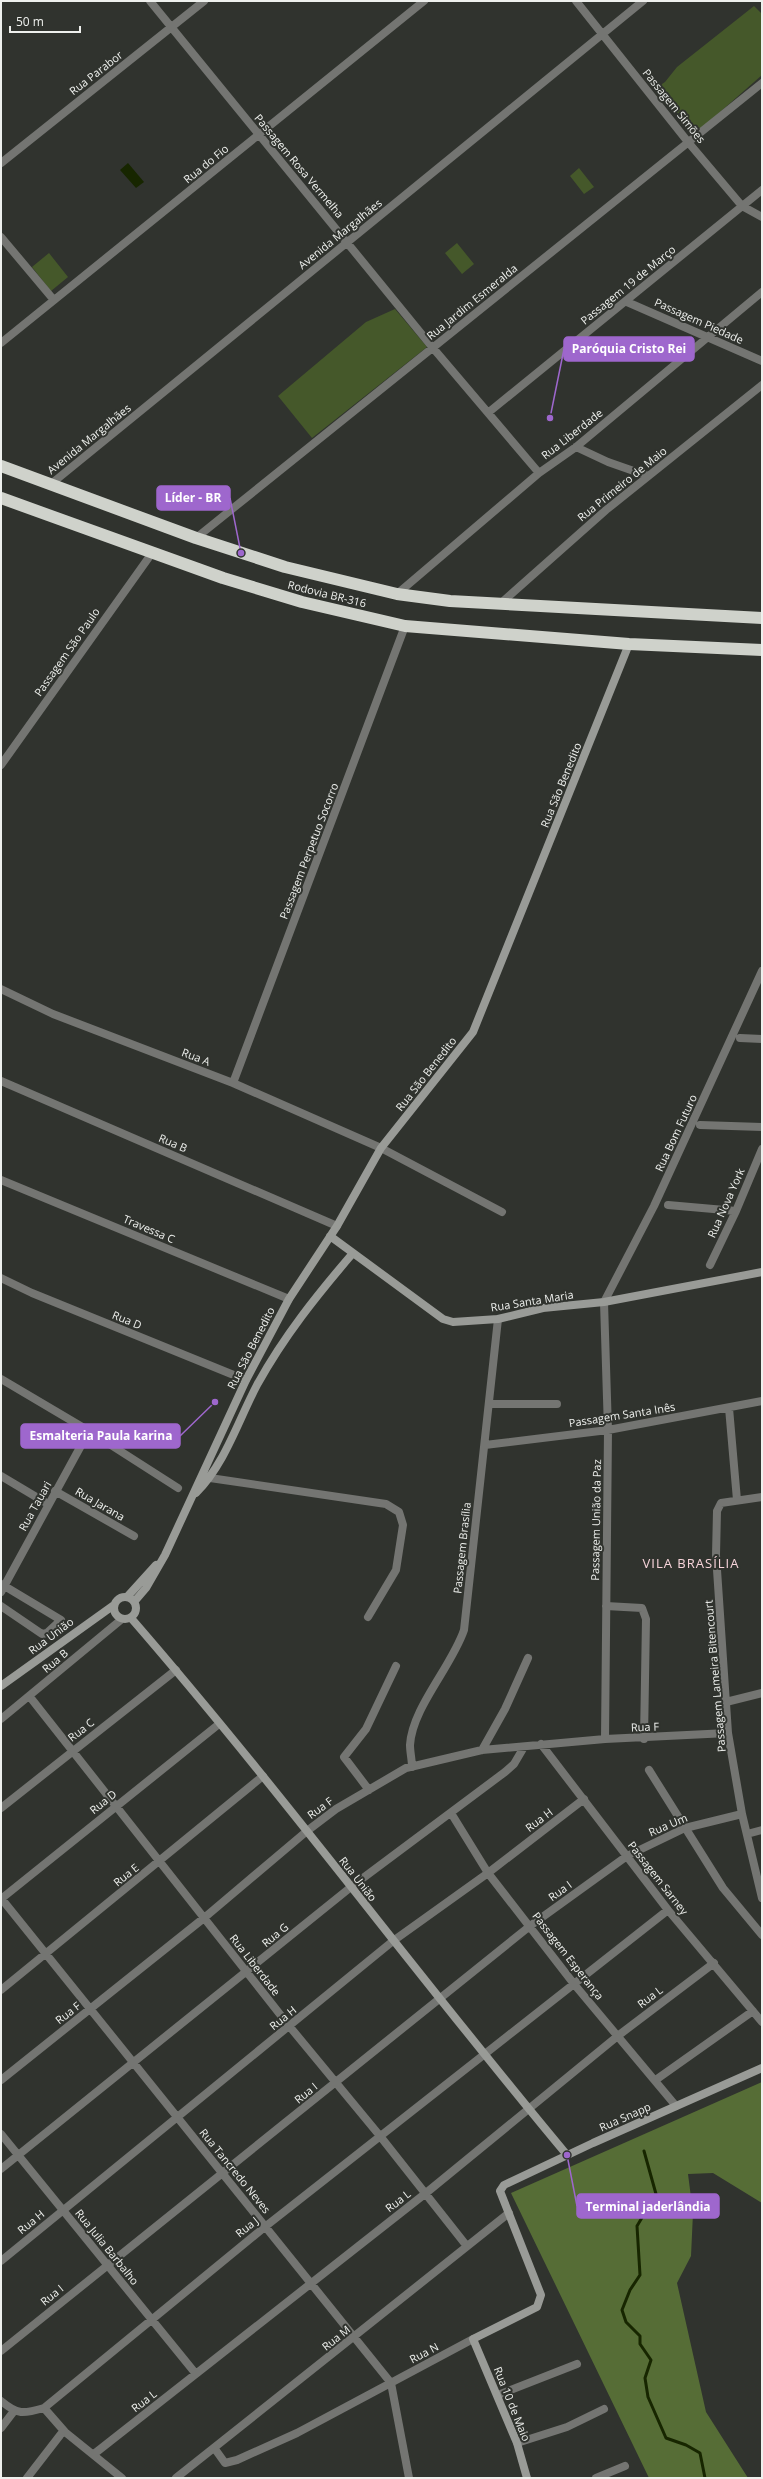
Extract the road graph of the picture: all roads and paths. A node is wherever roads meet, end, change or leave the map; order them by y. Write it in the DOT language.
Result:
graph roads {
  1 [pos="150,1"];
  2 [pos="204,1"];
  3 [pos="424,1"];
  4 [pos="576,1"];
  5 [pos="643,1"];
  6 [pos="171,28"];
  7 [pos="602,34"];
  8 [pos="762,82"];
  9 [pos="259,135"];
  10 [pos="688,142"];
  11 [pos="1,163"];
  12 [pos="762,190"];
  13 [pos="742,206"];
  14 [pos="762,217"];
  15 [pos="1,237"];
  16 [pos="347,242"];
  17 [pos="762,292"];
  18 [pos="53,299"];
  19 [pos="627,302"];
  20 [pos="708,336"];
  21 [pos="1,343"];
  22 [pos="433,348"];
  23 [pos="762,361"];
  24 [pos="762,385"];
  25 [pos="489,412"];
  26 [pos="576,447"];
  27 [pos="1,466"];
  28 [pos="539,473"];
  29 [pos="1,475"];
  30 [pos="26,475"];
  31 [pos="648,476"];
  32 [pos="51,484"];
  33 [pos="1,498"];
  34 [pos="196,538"];
  35 [pos="152,553"];
  36 [pos="397,594"];
  37 [pos="500,604"];
  38 [pos="762,618"];
  39 [pos="405,626"];
  40 [pos="629,644"];
  41 [pos="762,650"];
  42 [pos="1,765"];
  43 [pos="762,971"];
  44 [pos="1,989"];
  45 [pos="740,1038"];
  46 [pos="762,1039"];
  47 [pos="1,1081"];
  48 [pos="233,1083"];
  49 [pos="700,1125"];
  50 [pos="762,1127"];
  51 [pos="382,1148"];
  52 [pos="762,1149"];
  53 [pos="1,1180"];
  54 [pos="668,1206"];
  55 [pos="736,1211"];
  56 [pos="502,1212"];
  57 [pos="337,1226"];
  58 [pos="330,1236"];
  59 [pos="353,1253"];
  60 [pos="710,1265"];
  61 [pos="762,1272"];
  62 [pos="1,1278"];
  63 [pos="289,1299"];
  64 [pos="604,1302"];
  65 [pos="498,1319"];
  66 [pos="1,1379"];
  67 [pos="246,1380"];
  68 [pos="762,1401"];
  69 [pos="489,1404"];
  70 [pos="557,1404"];
  71 [pos="729,1408"];
  72 [pos="608,1430"];
  73 [pos="89,1431"];
  74 [pos="485,1445"];
  75 [pos="1,1476"];
  76 [pos="210,1478"];
  77 [pos="178,1488"];
  78 [pos="55,1491"];
  79 [pos="194,1494"];
  80 [pos="762,1498"];
  81 [pos="737,1500"];
  82 [pos="48,1504"];
  83 [pos="134,1536"];
  84 [pos="2,1587"];
  85 [pos="130,1600"];
  86 [pos="114,1605"];
  87 [pos="1,1606"];
  88 [pos="606,1606"];
  89 [pos="368,1617"];
  90 [pos="130,1618"];
  91 [pos="122,1619"];
  92 [pos="528,1658"];
  93 [pos="396,1666"];
  94 [pos="176,1670"];
  95 [pos="1,1686"];
  96 [pos="762,1693"];
  97 [pos="30,1696"];
  98 [pos="726,1702"];
  99 [pos="1,1719"];
  100 [pos="220,1724"];
  101 [pos="728,1733"];
  102 [pos="605,1739"];
  103 [pos="644,1739"];
  104 [pos="541,1744"];
  105 [pos="524,1747"];
  106 [pos="482,1750"];
  107 [pos="74,1751"];
  108 [pos="412,1767"];
  109 [pos="649,1770"];
  110 [pos="263,1776"];
  111 [pos="369,1790"];
  112 [pos="584,1799"];
  113 [pos="116,1806"];
  114 [pos="1,1808"];
  115 [pos="450,1813"];
  116 [pos="742,1814"];
  117 [pos="685,1828"];
  118 [pos="762,1830"];
  119 [pos="307,1831"];
  120 [pos="747,1834"];
  121 [pos="627,1856"];
  122 [pos="160,1862"];
  123 [pos="488,1873"];
  124 [pos="351,1888"];
  125 [pos="762,1898"];
  126 [pos="1,1899"];
  127 [pos="668,1910"];
  128 [pos="204,1918"];
  129 [pos="530,1926"];
  130 [pos="762,1935"];
  131 [pos="394,1941"];
  132 [pos="46,1955"];
  133 [pos="714,1963"];
  134 [pos="247,1973"];
  135 [pos="574,1984"];
  136 [pos="1,1990"];
  137 [pos="440,1998"];
  138 [pos="90,2009"];
  139 [pos="753,2011"];
  140 [pos="762,2022"];
  141 [pos="290,2027"];
  142 [pos="618,2036"];
  143 [pos="486,2053"];
  144 [pos="134,2064"];
  145 [pos="762,2068"];
  146 [pos="656,2079"];
  147 [pos="1,2080"];
  148 [pos="336,2083"];
  149 [pos="676,2106"];
  150 [pos="529,2109"];
  151 [pos="178,2117"];
  152 [pos="1,2134"];
  153 [pos="380,2136"];
  154 [pos="18,2155"];
  155 [pos="567,2155"];
  156 [pos="1,2169"];
  157 [pos="224,2174"];
  158 [pos="500,2191"];
  159 [pos="426,2193"];
  160 [pos="63,2210"];
  161 [pos="509,2213"];
  162 [pos="266,2226"];
  163 [pos="466,2245"];
  164 [pos="1,2261"];
  165 [pos="108,2264"];
  166 [pos="311,2284"];
  167 [pos="152,2320"];
  168 [pos="354,2338"];
  169 [pos="473,2339"];
  170 [pos="1,2352"];
  171 [pos="576,2364"];
  172 [pos="196,2374"];
  173 [pos="391,2383"];
  174 [pos="498,2395"];
  175 [pos="1,2401"];
  176 [pos="44,2408"];
  177 [pos="604,2409"];
  178 [pos="14,2411"];
  179 [pos="1,2428"];
  180 [pos="64,2432"];
  181 [pos="517,2443"];
  182 [pos="215,2449"];
  183 [pos="94,2454"];
  184 [pos="625,2466"];
  185 [pos="27,2478"];
  186 [pos="122,2478"];
  187 [pos="176,2478"];
  188 [pos="409,2478"];
  189 [pos="527,2478"];
  190 [pos="596,2478"];
  1 -- 6 [label="street, Passagem Rosa Vermelha"];
  2 -- 6 [label="street, Rua Parabor"];
  3 -- 9 [label="street, Rua do Fio"];
  4 -- 7 [label="street, Passagem Simões"];
  5 -- 7 [label="street, Avenida Margalhães"];
  6 -- 9 [label="street, Passagem Rosa Vermelha"];
  6 -- 11 [label="street, Rua Parabor"];
  7 -- 10 [label="street, Passagem Simões"];
  7 -- 16 [label="street, Avenida Margalhães"];
  8 -- 10 [label="street, Rua Jardim Esmeralda"];
  9 -- 16 [label="street, Passagem Rosa Vermelha"];
  9 -- 18 [label="street, Rua do Fio"];
  10 -- 13 [label="street, Passagem Simões"];
  10 -- 22 [label="street, Rua Jardim Esmeralda"];
  12 -- 13 [label="street, Passagem 19 de Março"];
  13 -- 14 [label="street, Passagem Simões"];
  13 -- 19 [label="street, Passagem 19 de Março"];
  15 -- 18 [label="street"];
  16 -- 22 [label="street, Passagem Rosa Vermelha"];
  16 -- 32 [label="street, Avenida Margalhães"];
  17 -- 20 [label="street, Rua Liberdade"];
  18 -- 21 [label="street, Rua do Fio"];
  19 -- 20 [label="street, Passagem Piedade"];
  19 -- 25 [label="street, Passagem 19 de Março"];
  20 -- 23 [label="street, Passagem Piedade"];
  20 -- 26 [label="street, Rua Liberdade"];
  22 -- 25 [label="street, Passagem Rosa Vermelha"];
  22 -- 34 [label="street, Rua Jardim Esmeralda"];
  24 -- 31 [label="street, Rua Primeiro de Maio"];
  25 -- 28 [label="street, Passagem Rosa Vermelha"];
  26 -- 28 [label="street, Rua Liberdade"];
  26 -- 31 [label="street"];
  27 -- 30 [label="highway, Rodovia BR-316"];
  28 -- 36 [label="street, Rua Liberdade"];
  29 -- 30 [label="highway"];
  30 -- 32 [label="highway, Rodovia BR-316"];
  31 -- 37 [label="street, Rua Primeiro de Maio"];
  32 -- 34 [label="highway, Rodovia BR-316"];
  33 -- 35 [label="highway, Rodovia BR-316"];
  34 -- 36 [label="highway, Rodovia BR-316"];
  35 -- 39 [label="highway, Rodovia BR-316"];
  35 -- 42 [label="street, Passagem São Paulo"];
  36 -- 37 [label="highway, Rodovia BR-316"];
  37 -- 38 [label="highway, Rodovia BR-316"];
  39 -- 40 [label="highway, Rodovia BR-316"];
  39 -- 48 [label="street, Passagem Perpetuo Socorro"];
  40 -- 41 [label="highway, Rodovia BR-316"];
  40 -- 51 [label="street, Rua São Benedito"];
  43 -- 64 [label="street, Rua Bom Futuro"];
  44 -- 48 [label="street, Rua A"];
  45 -- 46 [label="street"];
  47 -- 57 [label="street, Rua B"];
  48 -- 51 [label="street, Rua A"];
  49 -- 50 [label="street"];
  51 -- 56 [label="street, Rua A"];
  51 -- 57 [label="street, Rua São Benedito"];
  52 -- 55 [label="street, Rua Nova York"];
  53 -- 63 [label="street, Travessa C"];
  54 -- 55 [label="street"];
  55 -- 60 [label="street, Rua Nova York"];
  57 -- 58 [label="street, Rua São Benedito"];
  58 -- 59 [label="street, Rua Santa Maria"];
  58 -- 63 [label="street, Rua São Benedito"];
  59 -- 65 [label="street, Rua Santa Maria"];
  59 -- 76 [label="street, Rua São Benedito"];
  61 -- 64 [label="street, Rua Santa Maria"];
  62 -- 67 [label="street, Rua D"];
  63 -- 67 [label="street, Rua São Benedito"];
  64 -- 65 [label="street, Rua Santa Maria"];
  64 -- 72 [label="street, Passagem União da Paz"];
  65 -- 69 [label="street, Passagem Brasília"];
  66 -- 73 [label="street"];
  67 -- 79 [label="street, Rua São Benedito"];
  68 -- 71 [label="street, Passagem Santa Inês"];
  69 -- 70 [label="street"];
  69 -- 74 [label="street, Passagem Brasília"];
  71 -- 72 [label="street, Passagem Santa Inês"];
  71 -- 81 [label="street"];
  72 -- 74 [label="street, Passagem Santa Inês"];
  72 -- 88 [label="street, Passagem União da Paz"];
  73 -- 77 [label="street"];
  73 -- 78 [label="street, Rua Tauari"];
  74 -- 108 [label="street, Passagem Brasília"];
  75 -- 82 [label="street"];
  76 -- 79 [label="street, Rua São Benedito"];
  76 -- 89 [label="street"];
  78 -- 82 [label="street, Rua Tauari"];
  78 -- 83 [label="street, Rua Jarana"];
  79 -- 85 [label="street, Rua São Benedito"];
  80 -- 81 [label="street"];
  81 -- 98 [label="street, Passagem Lameira Bitencourt"];
  82 -- 84 [label="street, Rua Tauari"];
  84 -- 87 [label="street"];
  85 -- 86 [label="street"];
  85 -- 90 [label="street"];
  86 -- 91 [label="street"];
  86 -- 95 [label="street, Rua União"];
  88 -- 102 [label="street, Passagem União da Paz"];
  88 -- 103 [label="street"];
  90 -- 91 [label="street"];
  90 -- 94 [label="street, Rua União"];
  91 -- 97 [label="street, Rua B"];
  92 -- 106 [label="street"];
  93 -- 111 [label="street"];
  94 -- 100 [label="street, Rua União"];
  94 -- 107 [label="street, Rua C"];
  96 -- 98 [label="street"];
  97 -- 99 [label="street, Rua B"];
  97 -- 107 [label="street, Rua Liberdade"];
  98 -- 101 [label="street, Passagem Lameira Bitencourt"];
  100 -- 110 [label="street, Rua União"];
  100 -- 113 [label="street, Rua D"];
  101 -- 103 [label="street, Rua F"];
  101 -- 116 [label="street, Passagem Lameira Bitencourt"];
  102 -- 103 [label="street, Rua F"];
  102 -- 104 [label="street, Rua F"];
  104 -- 105 [label="street, Rua F"];
  104 -- 112 [label="street, Passagem Sarney"];
  105 -- 106 [label="street, Rua F"];
  105 -- 115 [label="street, Rua G"];
  106 -- 108 [label="street, Rua F"];
  107 -- 113 [label="street, Rua Liberdade"];
  107 -- 114 [label="street, Rua C"];
  108 -- 111 [label="street, Rua F"];
  109 -- 117 [label="street"];
  110 -- 119 [label="street, Rua União"];
  110 -- 122 [label="street, Rua E"];
  111 -- 119 [label="street, Rua F"];
  112 -- 121 [label="street, Passagem Sarney"];
  112 -- 123 [label="street, Rua H"];
  113 -- 122 [label="street, Rua Liberdade"];
  113 -- 126 [label="street, Rua D"];
  115 -- 123 [label="street, Passagem Esperança"];
  115 -- 124 [label="street, Rua G"];
  116 -- 117 [label="street, Rua Um"];
  116 -- 120 [label="street, Passagem Lameira Bitencourt"];
  117 -- 121 [label="street, Rua Um"];
  117 -- 130 [label="street"];
  118 -- 120 [label="street"];
  119 -- 124 [label="street, Rua União"];
  119 -- 128 [label="street, Rua F"];
  120 -- 125 [label="street, Passagem Lameira Bitencourt"];
  121 -- 127 [label="street, Passagem Sarney"];
  121 -- 129 [label="street, Rua I"];
  122 -- 128 [label="street, Rua Liberdade"];
  122 -- 132 [label="street, Rua E"];
  123 -- 129 [label="street, Passagem Esperança"];
  123 -- 131 [label="street, Rua H"];
  124 -- 131 [label="street, Rua União"];
  124 -- 134 [label="street, Rua G"];
  126 -- 132 [label="street, Rua Tancredo Neves"];
  127 -- 133 [label="street, Passagem Sarney"];
  127 -- 135 [label="street"];
  128 -- 134 [label="street, Rua Liberdade"];
  128 -- 138 [label="street, Rua F"];
  129 -- 135 [label="street, Passagem Esperança"];
  129 -- 137 [label="street, Rua I"];
  131 -- 137 [label="street, Rua União"];
  131 -- 141 [label="street, Rua H"];
  132 -- 136 [label="street, Rua E"];
  132 -- 138 [label="street, Rua Tancredo Neves"];
  133 -- 139 [label="street, Passagem Sarney"];
  133 -- 142 [label="street, Rua L"];
  134 -- 141 [label="street, Rua Liberdade"];
  134 -- 144 [label="street, Rua G"];
  135 -- 142 [label="street, Passagem Esperança"];
  135 -- 143 [label="street"];
  137 -- 143 [label="street, Rua União"];
  137 -- 148 [label="street, Rua I"];
  138 -- 144 [label="street, Rua Tancredo Neves"];
  138 -- 147 [label="street, Rua F"];
  139 -- 140 [label="street, Passagem Sarney"];
  139 -- 146 [label="street"];
  141 -- 148 [label="street, Rua Liberdade"];
  141 -- 151 [label="street, Rua H"];
  142 -- 146 [label="street, Passagem Esperança"];
  142 -- 150 [label="street, Rua L"];
  143 -- 150 [label="street, Rua União"];
  143 -- 153 [label="street, Rua J"];
  144 -- 151 [label="street, Rua Tancredo Neves"];
  144 -- 154 [label="street, Rua G"];
  145 -- 149 [label="street, Rua Snapp"];
  146 -- 149 [label="street, Passagem Esperança"];
  148 -- 153 [label="street, Rua Liberdade"];
  148 -- 157 [label="street, Rua I"];
  149 -- 155 [label="street, Rua Snapp"];
  150 -- 155 [label="street, Rua União"];
  150 -- 159 [label="street, Rua L"];
  151 -- 157 [label="street, Rua Tancredo Neves"];
  151 -- 160 [label="street, Rua H"];
  152 -- 154 [label="street, Rua Julia Barbalho"];
  153 -- 159 [label="street, Rua Liberdade"];
  153 -- 162 [label="street, Rua J"];
  154 -- 156 [label="street, Rua G"];
  154 -- 160 [label="street, Rua Julia Barbalho"];
  155 -- 158 [label="street, Rua Snapp"];
  157 -- 162 [label="street, Rua Tancredo Neves"];
  157 -- 165 [label="street, Rua I"];
  158 -- 161 [label="street, Rua N"];
  159 -- 163 [label="street, Rua Liberdade"];
  159 -- 166 [label="street, Rua L"];
  160 -- 164 [label="street, Rua H"];
  160 -- 165 [label="street, Rua Julia Barbalho"];
  161 -- 163 [label="street, Rua M"];
  161 -- 169 [label="street, Rua N"];
  162 -- 166 [label="street, Rua Tancredo Neves"];
  162 -- 167 [label="street, Rua J"];
  163 -- 168 [label="street, Rua M"];
  165 -- 167 [label="street, Rua Julia Barbalho"];
  165 -- 170 [label="street, Rua I"];
  166 -- 168 [label="street, Rua Tancredo Neves"];
  166 -- 172 [label="street, Rua L"];
  167 -- 172 [label="street, Rua Julia Barbalho"];
  167 -- 176 [label="street, Rua J"];
  168 -- 173 [label="street, Rua Tancredo Neves"];
  168 -- 182 [label="street, Rua M"];
  169 -- 173 [label="street, Rua N"];
  169 -- 174 [label="street, Rua 10 de Maio"];
  171 -- 174 [label="street"];
  172 -- 183 [label="street, Rua L"];
  173 -- 182 [label="street, Rua N"];
  173 -- 188 [label="street, Rua Tancredo Neves"];
  174 -- 181 [label="street, Rua 10 de Maio"];
  175 -- 178 [label="street"];
  176 -- 178 [label="street"];
  176 -- 180 [label="street"];
  177 -- 181 [label="street"];
  178 -- 179 [label="street"];
  180 -- 183 [label="street"];
  180 -- 185 [label="street"];
  181 -- 189 [label="street, Rua 10 de Maio"];
  182 -- 187 [label="street, Rua M"];
  183 -- 186 [label="street"];
  184 -- 190 [label="street"];
}
